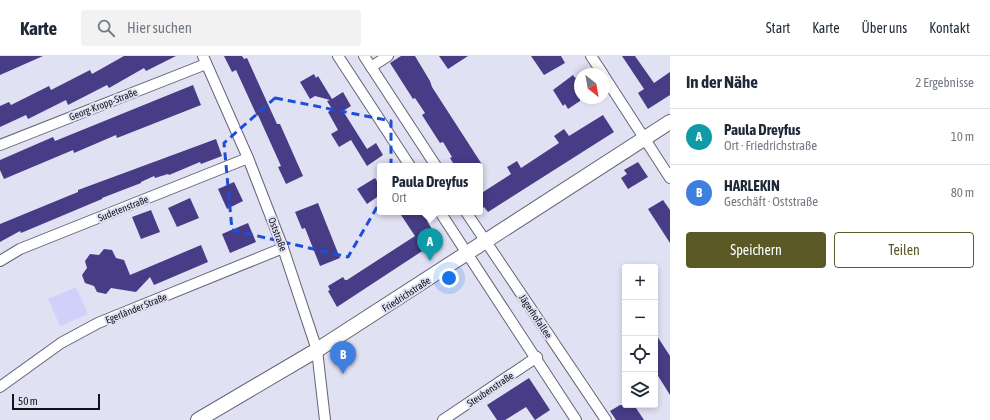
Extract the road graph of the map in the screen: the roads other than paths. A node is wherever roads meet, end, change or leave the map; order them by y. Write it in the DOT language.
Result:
graph roads {
  1 [pos="338,56"];
  2 [pos="364,56"];
  3 [pos="388,56"];
  4 [pos="591,56"];
  5 [pos="204,60"];
  6 [pos="371,67"];
  7 [pos="599,68"];
  8 [pos="610,86"];
  9 [pos="670,122"];
  10 [pos="645,138"];
  11 [pos="0,145"];
  12 [pos="248,158"];
  13 [pos="408,163"];
  14 [pos="434,163"];
  15 [pos="670,178"];
  16 [pos="442,215"];
  17 [pos="468,215"];
  18 [pos="486,242"];
  19 [pos="283,248"];
  20 [pos="468,254"];
  21 [pos="0,261"];
  22 [pos="317,350"];
  23 [pos="537,357"];
  24 [pos="0,387"];
  25 [pos="198,420"];
  26 [pos="325,420"];
  27 [pos="443,420"];
  28 [pos="576,420"];
  29 [pos="606,420"];
  1 -- 13 [label="street"];
  2 -- 6 [label="street"];
  3 -- 6 [label="street"];
  4 -- 7 [label="street"];
  5 -- 11 [label="street, Georg-Kropp-Straße"];
  5 -- 12 [label="street, Oststraße"];
  6 -- 14 [label="street"];
  8 -- 10 [label="street"];
  9 -- 10 [label="main road, Friedrichstraße"];
  10 -- 15 [label="street"];
  10 -- 18 [label="main road, Friedrichstraße"];
  12 -- 19 [label="street, Oststraße"];
  12 -- 21 [label="street, Sudetenstraße"];
  16 -- 20 [label="street"];
  17 -- 18 [label="street, Jägerhofallee"];
  18 -- 20 [label="main road, Friedrichstraße"];
  18 -- 29 [label="street, Jägerhofallee"];
  19 -- 22 [label="street, Oststraße"];
  19 -- 24 [label="street, Egerländer Straße"];
  20 -- 22 [label="main road, Friedrichstraße"];
  20 -- 23 [label="street"];
  22 -- 25 [label="main road, Friedrichstraße"];
  22 -- 26 [label="street, Oststraße"];
  23 -- 27 [label="street, Steubenstraße"];
  23 -- 28 [label="street"];
}
